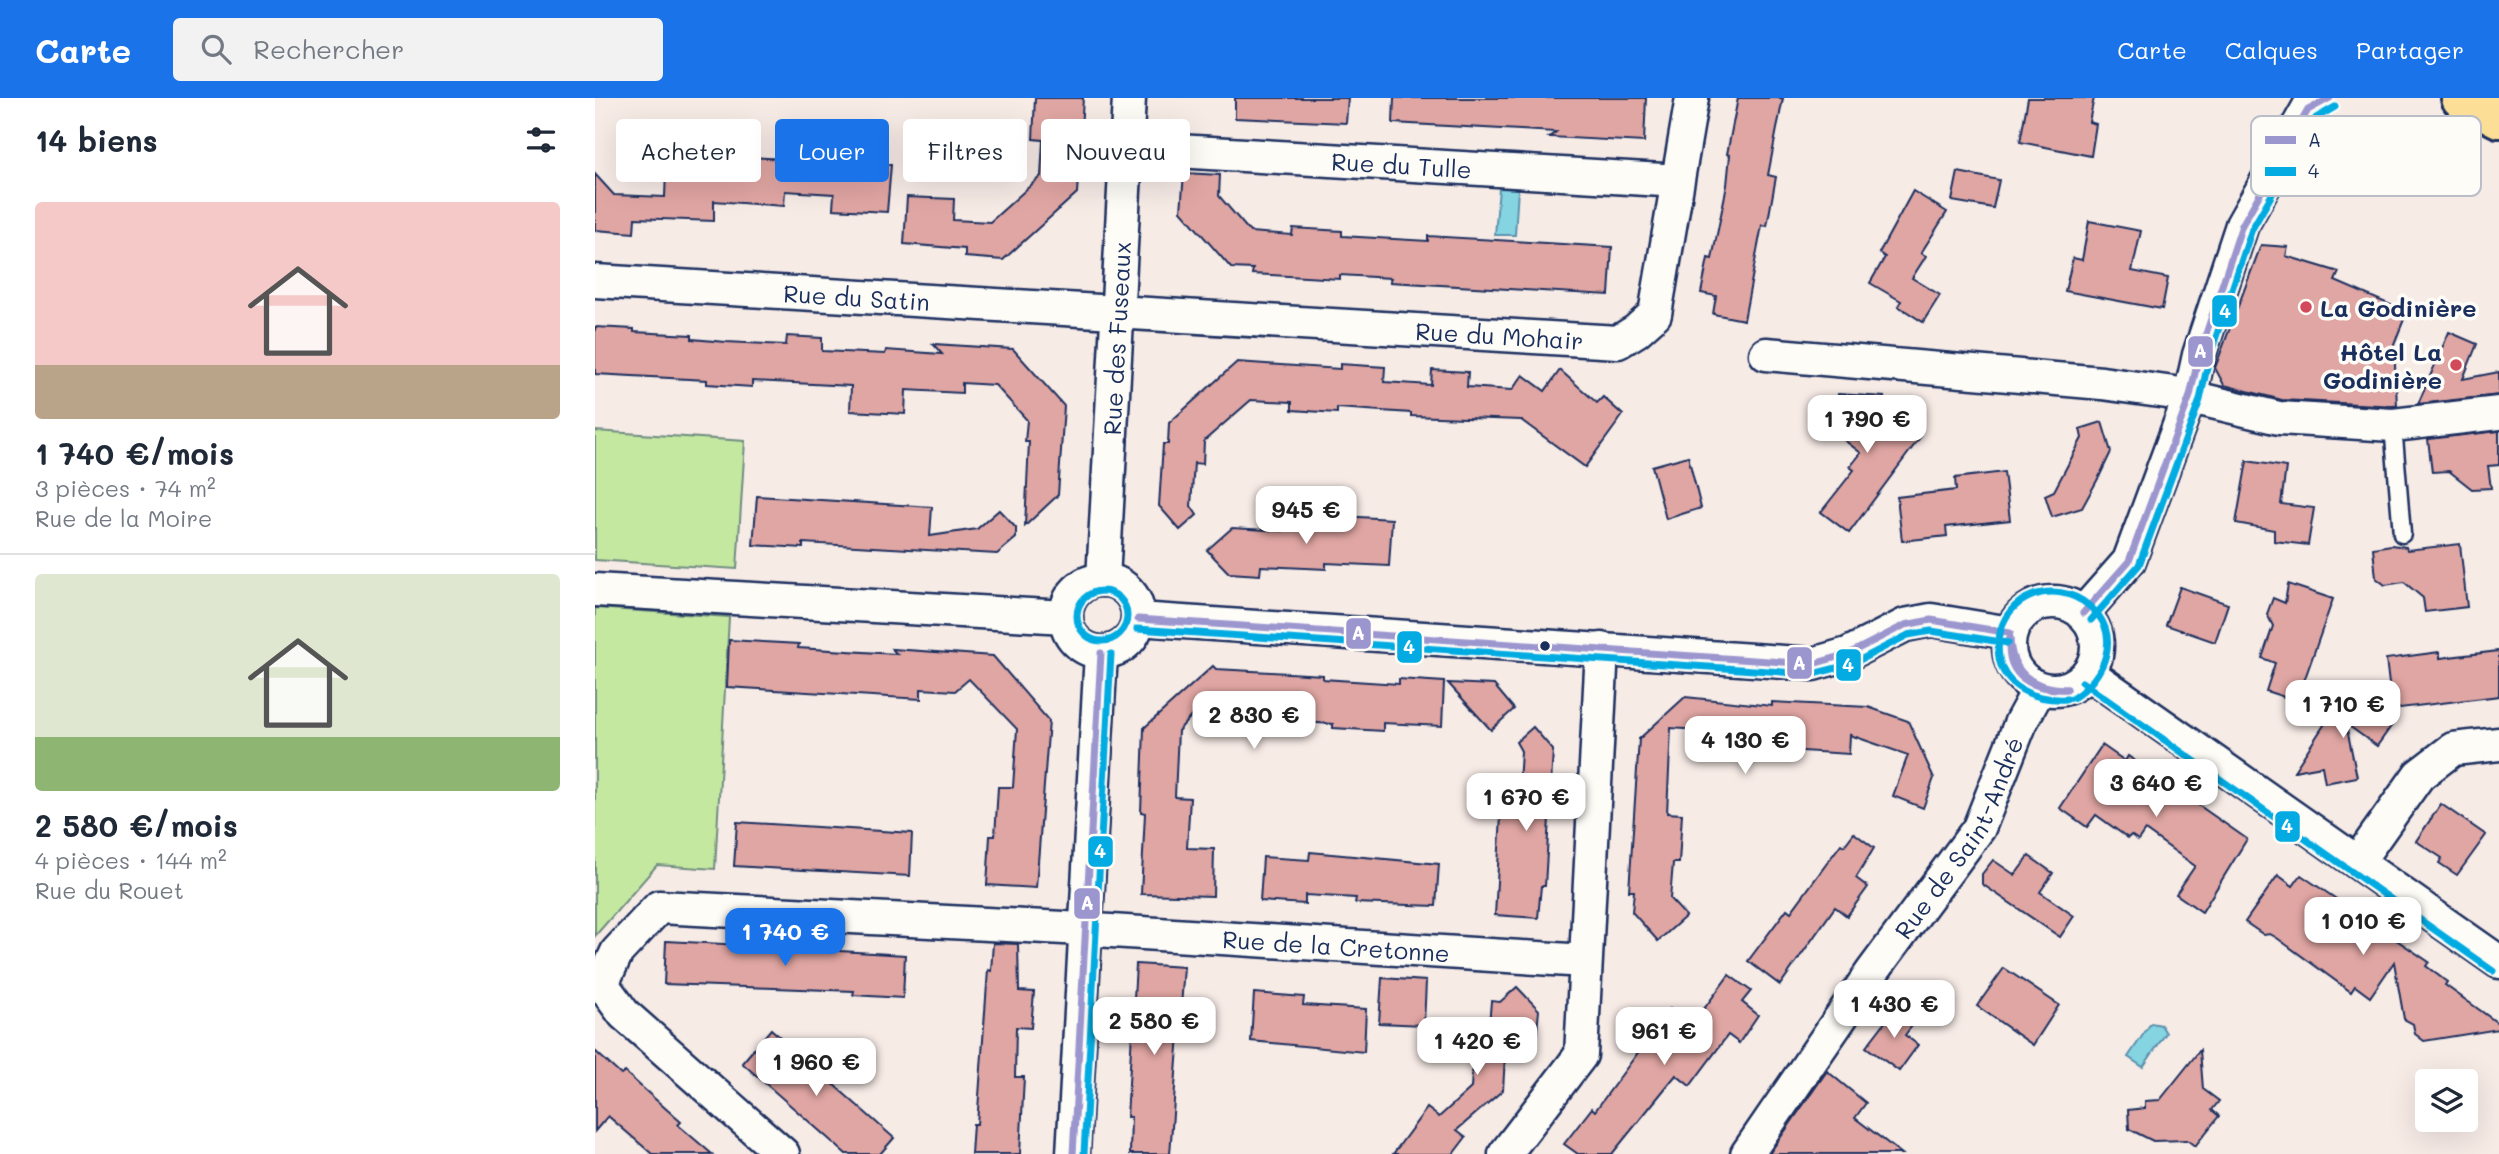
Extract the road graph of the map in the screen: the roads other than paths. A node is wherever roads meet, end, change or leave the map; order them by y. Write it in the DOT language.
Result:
graph roads {
  1 [pos="1129,98"];
  2 [pos="1692,98"];
  3 [pos="2461,98"];
  4 [pos="2499,118"];
  5 [pos="1128,119"];
  6 [pos="1190,152"];
  7 [pos="1124,182"];
  8 [pos="1676,184"];
  9 [pos="2260,196"];
  10 [pos="595,281"];
  11 [pos="1117,315"];
  12 [pos="1766,354"];
  13 [pos="2190,396"];
  14 [pos="2499,413"];
  15 [pos="2393,425"];
  16 [pos="2402,534"];
  17 [pos="1103,580"];
  18 [pos="595,590"];
  19 [pos="2083,613"];
  20 [pos="1066,617"];
  21 [pos="1138,619"];
  22 [pos="2010,633"];
  23 [pos="1602,649"];
  24 [pos="1101,653"];
  25 [pos="2088,673"];
  26 [pos="2039,689"];
  27 [pos="2499,744"];
  28 [pos="2358,861"];
  29 [pos="1085,929"];
  30 [pos="1585,961"];
  31 [pos="2499,962"];
  32 [pos="783,1154"];
  33 [pos="1073,1154"];
  34 [pos="1505,1154"];
  35 [pos="1747,1154"];
  1 -- 5 [label="street, Rue des Fuseaux"];
  2 -- 8 [label="street, Rue du Mohair"];
  3 -- 4 [label="main road"];
  6 -- 8 [label="street, Rue du Tulle"];
  7 -- 11 [label="street, Rue des Fuseaux"];
  8 -- 11 [label="street, Rue du Mohair"];
  9 -- 13 [label="street"];
  10 -- 11 [label="street, Rue du Satin"];
  11 -- 17 [label="street, Rue des Fuseaux"];
  12 -- 13 [label="street"];
  13 -- 15 [label="street"];
  13 -- 19 [label="street"];
  14 -- 15 [label="street"];
  15 -- 16 [label="lane"];
  17 -- 20 [label="street"];
  17 -- 21 [label="street"];
  18 -- 20 [label="street"];
  19 -- 22 [label="street"];
  19 -- 25 [label="street"];
  20 -- 24 [label="street"];
  21 -- 23 [label="street"];
  21 -- 24 [label="street"];
  22 -- 23 [label="street"];
  22 -- 26 [label="street"];
  23 -- 30 [label="street"];
  24 -- 29 [label="street"];
  25 -- 26 [label="street"];
  25 -- 28 [label="street"];
  26 -- 35 [label="street, Rue de Saint-André"];
  27 -- 28 [label="street"];
  28 -- 31 [label="street"];
  29 -- 30 [label="street, Rue de la Cretonne"];
  29 -- 32 [label="street, Rue de la Cretonne"];
  29 -- 33 [label="street"];
  30 -- 34 [label="street"];
}
